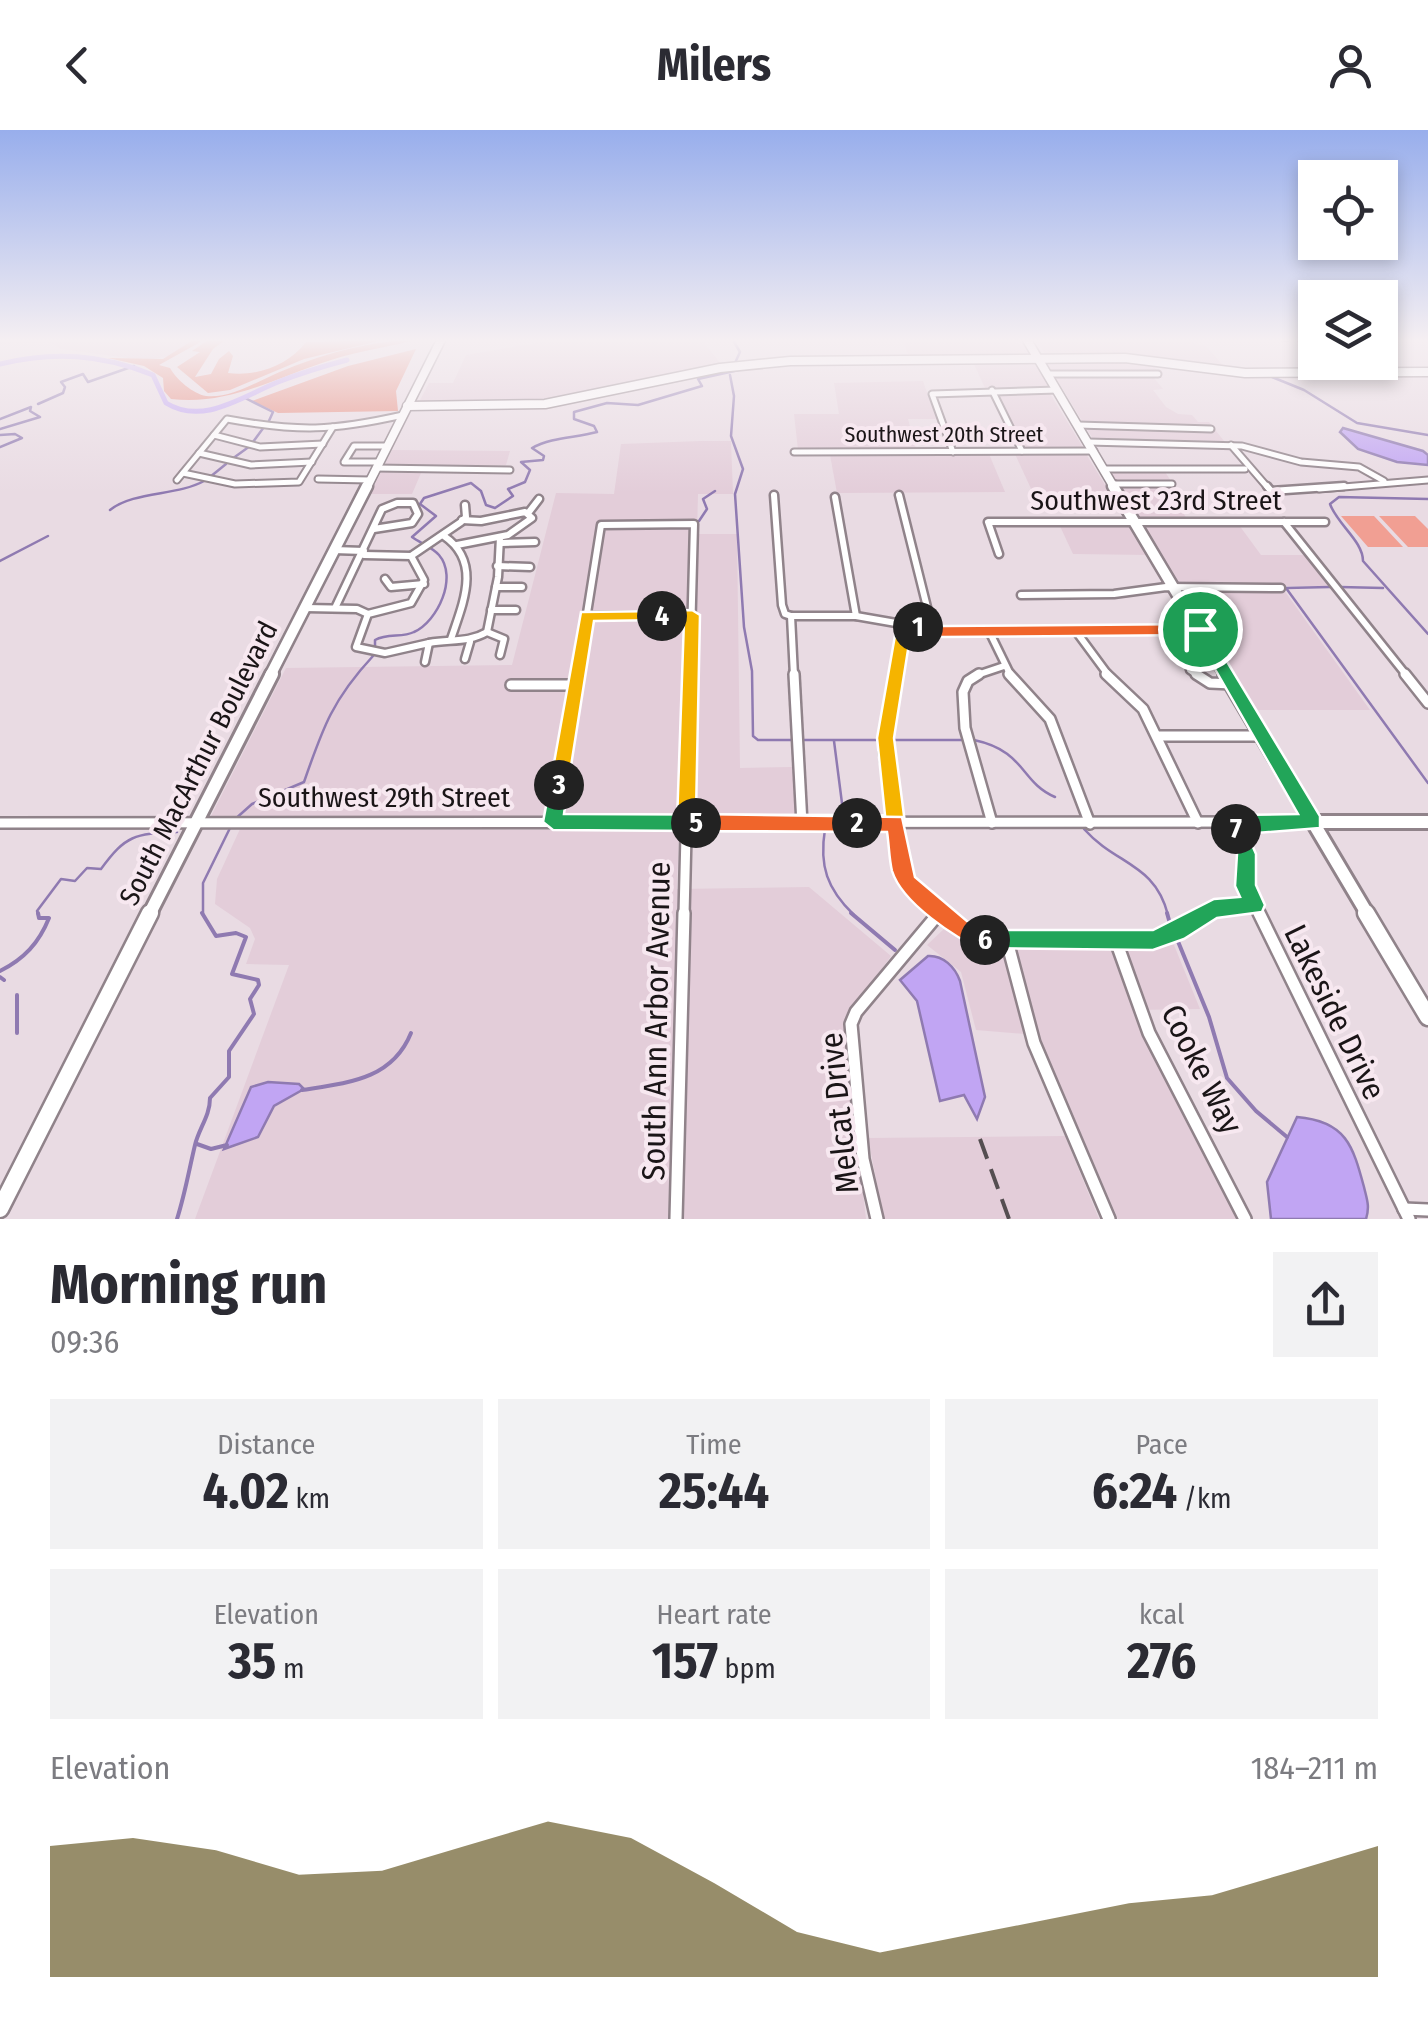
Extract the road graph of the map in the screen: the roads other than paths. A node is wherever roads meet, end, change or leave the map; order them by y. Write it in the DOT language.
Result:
graph roads {
  1 [pos="992,390"];
  2 [pos="415,391"];
  3 [pos="608,391"];
  4 [pos="980,391"];
  5 [pos="1058,391"];
  6 [pos="405,411"];
  7 [pos="334,427"];
  8 [pos="1211,429"];
  9 [pos="214,435"];
  10 [pos="1086,439"];
  11 [pos="323,444"];
  12 [pos="1230,445"];
  13 [pos="387,446"];
  14 [pos="1022,451"];
  15 [pos="794,452"];
  16 [pos="953,452"];
  17 [pos="199,453"];
  18 [pos="312,462"];
  19 [pos="377,465"];
  20 [pos="1104,469"];
  21 [pos="1245,469"];
  22 [pos="510,470"];
  23 [pos="183,474"];
  24 [pos="177,480"];
  25 [pos="318,480"];
  26 [pos="370,480"];
  27 [pos="1428,480"];
  28 [pos="1384,481"];
  29 [pos="1172,484"];
  30 [pos="1117,490"];
  31 [pos="774,495"];
  32 [pos="899,495"];
  33 [pos="835,497"];
  34 [pos="538,499"];
  35 [pos="465,505"];
  36 [pos="529,512"];
  37 [pos="1133,517"];
  38 [pos="462,520"];
  39 [pos="1284,522"];
  40 [pos="1325,522"];
  41 [pos="374,530"];
  42 [pos="444,536"];
  43 [pos="501,540"];
  44 [pos="535,542"];
  45 [pos="457,545"];
  46 [pos="335,548"];
  47 [pos="364,550"];
  48 [pos="999,554"];
  49 [pos="411,556"];
  50 [pos="497,566"];
  51 [pos="530,567"];
  52 [pos="385,578"];
  53 [pos="424,584"];
  54 [pos="496,587"];
  55 [pos="522,588"];
  56 [pos="1175,588"];
  57 [pos="1282,588"];
  58 [pos="1021,595"];
  59 [pos="306,608"];
  60 [pos="336,608"];
  61 [pos="491,610"];
  62 [pos="516,610"];
  63 [pos="787,613"];
  64 [pos="368,614"];
  65 [pos="692,615"];
  66 [pos="587,616"];
  67 [pos="856,616"];
  68 [pos="905,624"];
  69 [pos="1200,629"];
  70 [pos="1074,630"];
  71 [pos="933,631"];
  72 [pos="990,631"];
  73 [pos="486,632"];
  74 [pos="451,639"];
  75 [pos="470,642"];
  76 [pos="429,644"];
  77 [pos="1213,652"];
  78 [pos="500,654"];
  79 [pos="465,659"];
  80 [pos="425,662"];
  81 [pos="1004,666"];
  82 [pos="1232,684"];
  83 [pos="511,685"];
  84 [pos="576,685"];
  85 [pos="1428,703"];
  86 [pos="1157,736"];
  87 [pos="1262,736"];
  88 [pos="553,822"];
  89 [pos="687,822"];
  90 [pos="1313,822"];
  91 [pos="1428,822"];
  92 [pos="0,823"];
  93 [pos="196,823"];
  94 [pos="896,823"];
  95 [pos="992,823"];
  96 [pos="1233,823"];
  97 [pos="802,824"];
  98 [pos="1090,824"];
  99 [pos="1198,824"];
  100 [pos="1254,905"];
  101 [pos="940,912"];
  102 [pos="1007,941"];
  103 [pos="1116,941"];
  104 [pos="1428,1017"];
  105 [pos="0,1209"];
  106 [pos="1428,1210"];
  107 [pos="1407,1214"];
  108 [pos="676,1219"];
  109 [pos="877,1219"];
  110 [pos="1109,1219"];
  111 [pos="1246,1219"];
  1 -- 14 [label="street"];
  2 -- 6 [label="main road, South MacArthur Boulevard"];
  3 -- 6 [label="main road"];
  4 -- 16 [label="street"];
  5 -- 10 [label="main road"];
  6 -- 7 [label="street"];
  6 -- 13 [label="main road, South MacArthur Boulevard"];
  7 -- 9 [label="street"];
  7 -- 11 [label="street"];
  8 -- 10 [label="street"];
  9 -- 11 [label="street"];
  9 -- 17 [label="street"];
  10 -- 12 [label="street"];
  10 -- 14 [label="street, Southwest 20th Street"];
  10 -- 20 [label="main road"];
  11 -- 18 [label="street"];
  12 -- 28 [label="street"];
  12 -- 28 [label="street"];
  13 -- 19 [label="main road, South MacArthur Boulevard"];
  13 -- 19 [label="street"];
  14 -- 16 [label="street, Southwest 20th Street"];
  15 -- 16 [label="street, Southwest 20th Street"];
  17 -- 18 [label="street"];
  17 -- 23 [label="street"];
  18 -- 23 [label="street"];
  19 -- 22 [label="street"];
  19 -- 26 [label="main road, South MacArthur Boulevard"];
  20 -- 21 [label="street"];
  20 -- 30 [label="main road"];
  23 -- 24 [label="street"];
  25 -- 26 [label="street"];
  26 -- 46 [label="main road, South MacArthur Boulevard"];
  27 -- 28 [label="street"];
  29 -- 30 [label="street"];
  30 -- 37 [label="main road"];
  31 -- 63 [label="street"];
  32 -- 71 [label="street"];
  33 -- 67 [label="street"];
  34 -- 36 [label="street"];
  35 -- 38 [label="street"];
  36 -- 38 [label="street"];
  36 -- 43 [label="street"];
  37 -- 39 [label="street, Southwest 23rd Street"];
  37 -- 48 [label="street, Southwest 23rd Street"];
  37 -- 56 [label="main road"];
  38 -- 42 [label="street"];
  39 -- 40 [label="street, Southwest 23rd Street"];
  39 -- 85 [label="street"];
  41 -- 41 [label="street"];
  41 -- 47 [label="street"];
  42 -- 45 [label="street"];
  42 -- 49 [label="street"];
  43 -- 44 [label="street"];
  43 -- 45 [label="street"];
  43 -- 50 [label="street"];
  45 -- 74 [label="street"];
  46 -- 47 [label="street"];
  46 -- 59 [label="main road, South MacArthur Boulevard"];
  47 -- 49 [label="street"];
  47 -- 60 [label="street"];
  49 -- 53 [label="street"];
  50 -- 51 [label="street"];
  50 -- 54 [label="street"];
  52 -- 53 [label="street"];
  53 -- 64 [label="street"];
  54 -- 55 [label="street"];
  54 -- 61 [label="street"];
  56 -- 57 [label="street"];
  56 -- 58 [label="street"];
  56 -- 69 [label="main road"];
  59 -- 60 [label="street"];
  59 -- 93 [label="main road, South MacArthur Boulevard"];
  60 -- 64 [label="street"];
  61 -- 62 [label="street"];
  61 -- 73 [label="street"];
  63 -- 67 [label="street"];
  63 -- 97 [label="street"];
  64 -- 76 [label="street"];
  65 -- 66 [label="street"];
  65 -- 66 [label="street, South Ann Arbor Avenue"];
  65 -- 89 [label="street, South Ann Arbor Avenue"];
  66 -- 84 [label="street"];
  67 -- 68 [label="street"];
  68 -- 71 [label="street"];
  68 -- 94 [label="street"];
  69 -- 70 [label="street"];
  69 -- 77 [label="main road"];
  70 -- 72 [label="street"];
  70 -- 86 [label="street"];
  71 -- 72 [label="street"];
  72 -- 81 [label="street"];
  73 -- 75 [label="street"];
  73 -- 78 [label="street"];
  74 -- 75 [label="street"];
  74 -- 76 [label="street"];
  75 -- 79 [label="street"];
  76 -- 80 [label="street"];
  77 -- 82 [label="main road"];
  77 -- 82 [label="street"];
  81 -- 95 [label="street"];
  81 -- 98 [label="street"];
  82 -- 87 [label="main road"];
  83 -- 84 [label="street"];
  84 -- 88 [label="street"];
  86 -- 87 [label="street"];
  86 -- 99 [label="street"];
  87 -- 90 [label="main road"];
  88 -- 89 [label="street, Southwest 29th Street"];
  88 -- 93 [label="street, Southwest 29th Street"];
  89 -- 97 [label="street, Southwest 29th Street"];
  89 -- 108 [label="street, South Ann Arbor Avenue"];
  90 -- 91 [label="main road, Southwest 29th Street"];
  90 -- 96 [label="street, Southwest 29th Street"];
  90 -- 104 [label="main road"];
  92 -- 93 [label="street, Southwest 29th Street"];
  93 -- 105 [label="main road, South MacArthur Boulevard"];
  94 -- 95 [label="street, Southwest 29th Street"];
  94 -- 97 [label="street, Southwest 29th Street"];
  94 -- 101 [label="street"];
  95 -- 98 [label="street, Southwest 29th Street"];
  96 -- 99 [label="street, Southwest 29th Street"];
  96 -- 100 [label="street, Lakeside Drive"];
  98 -- 99 [label="street, Southwest 29th Street"];
  100 -- 103 [label="street"];
  100 -- 107 [label="street, Lakeside Drive"];
  101 -- 102 [label="street"];
  101 -- 109 [label="street, Melcat Drive"];
  102 -- 103 [label="street"];
  102 -- 110 [label="street"];
  103 -- 111 [label="street, Cooke Way"];
  106 -- 107 [label="street"];
}
